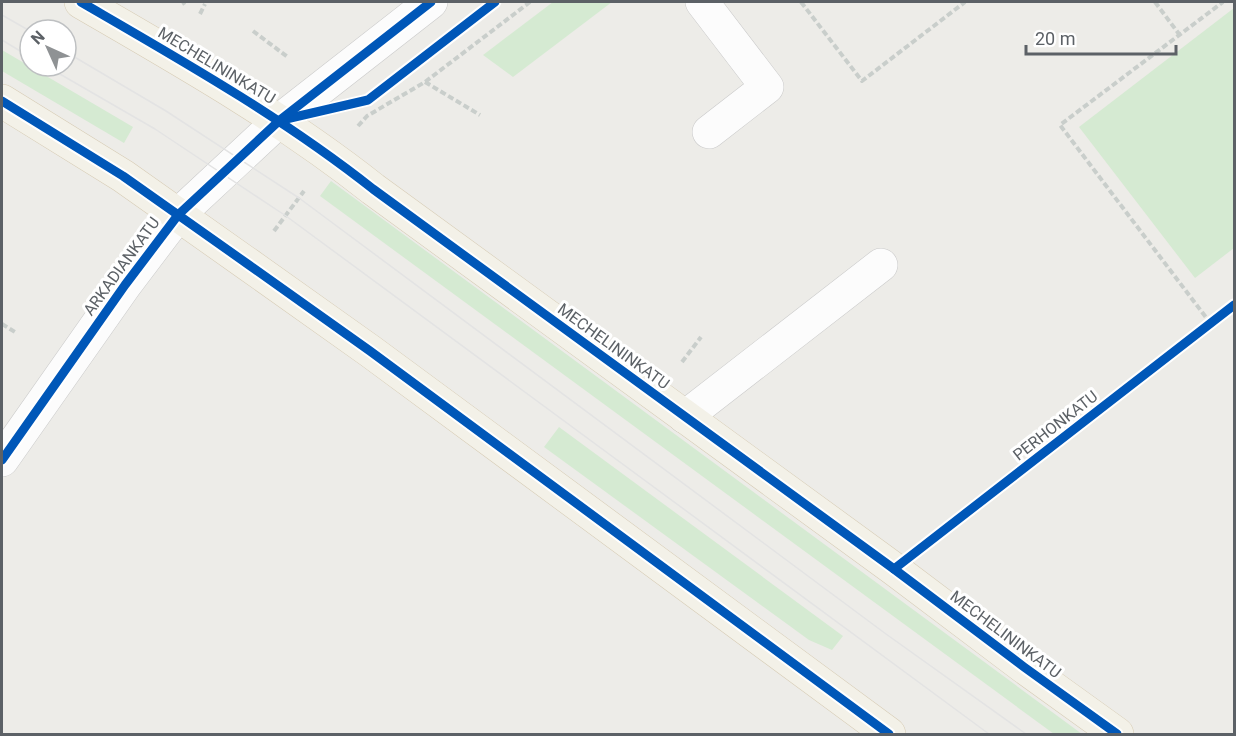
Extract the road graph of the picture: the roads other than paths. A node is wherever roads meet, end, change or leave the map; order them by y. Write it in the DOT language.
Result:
graph roads {
  1 [pos="81,2"];
  2 [pos="431,2"];
  3 [pos="702,2"];
  4 [pos="2,101"];
  5 [pos="280,120"];
  6 [pos="709,132"];
  7 [pos="177,214"];
  8 [pos="881,265"];
  9 [pos="686,417"];
  10 [pos="2,460"];
  11 [pos="889,735"];
  12 [pos="1117,735"];
  1 -- 5 [label="main road, MECHELININKATU"];
  2 -- 5 [label="street, ARKADIANKATU"];
  3 -- 6 [label="street"];
  4 -- 7 [label="main road"];
  5 -- 7 [label="street, ARKADIANKATU"];
  5 -- 9 [label="main road, MECHELININKATU"];
  7 -- 10 [label="street, ARKADIANKATU"];
  7 -- 11 [label="main road"];
  8 -- 9 [label="street"];
  9 -- 12 [label="main road, MECHELININKATU"];
}
